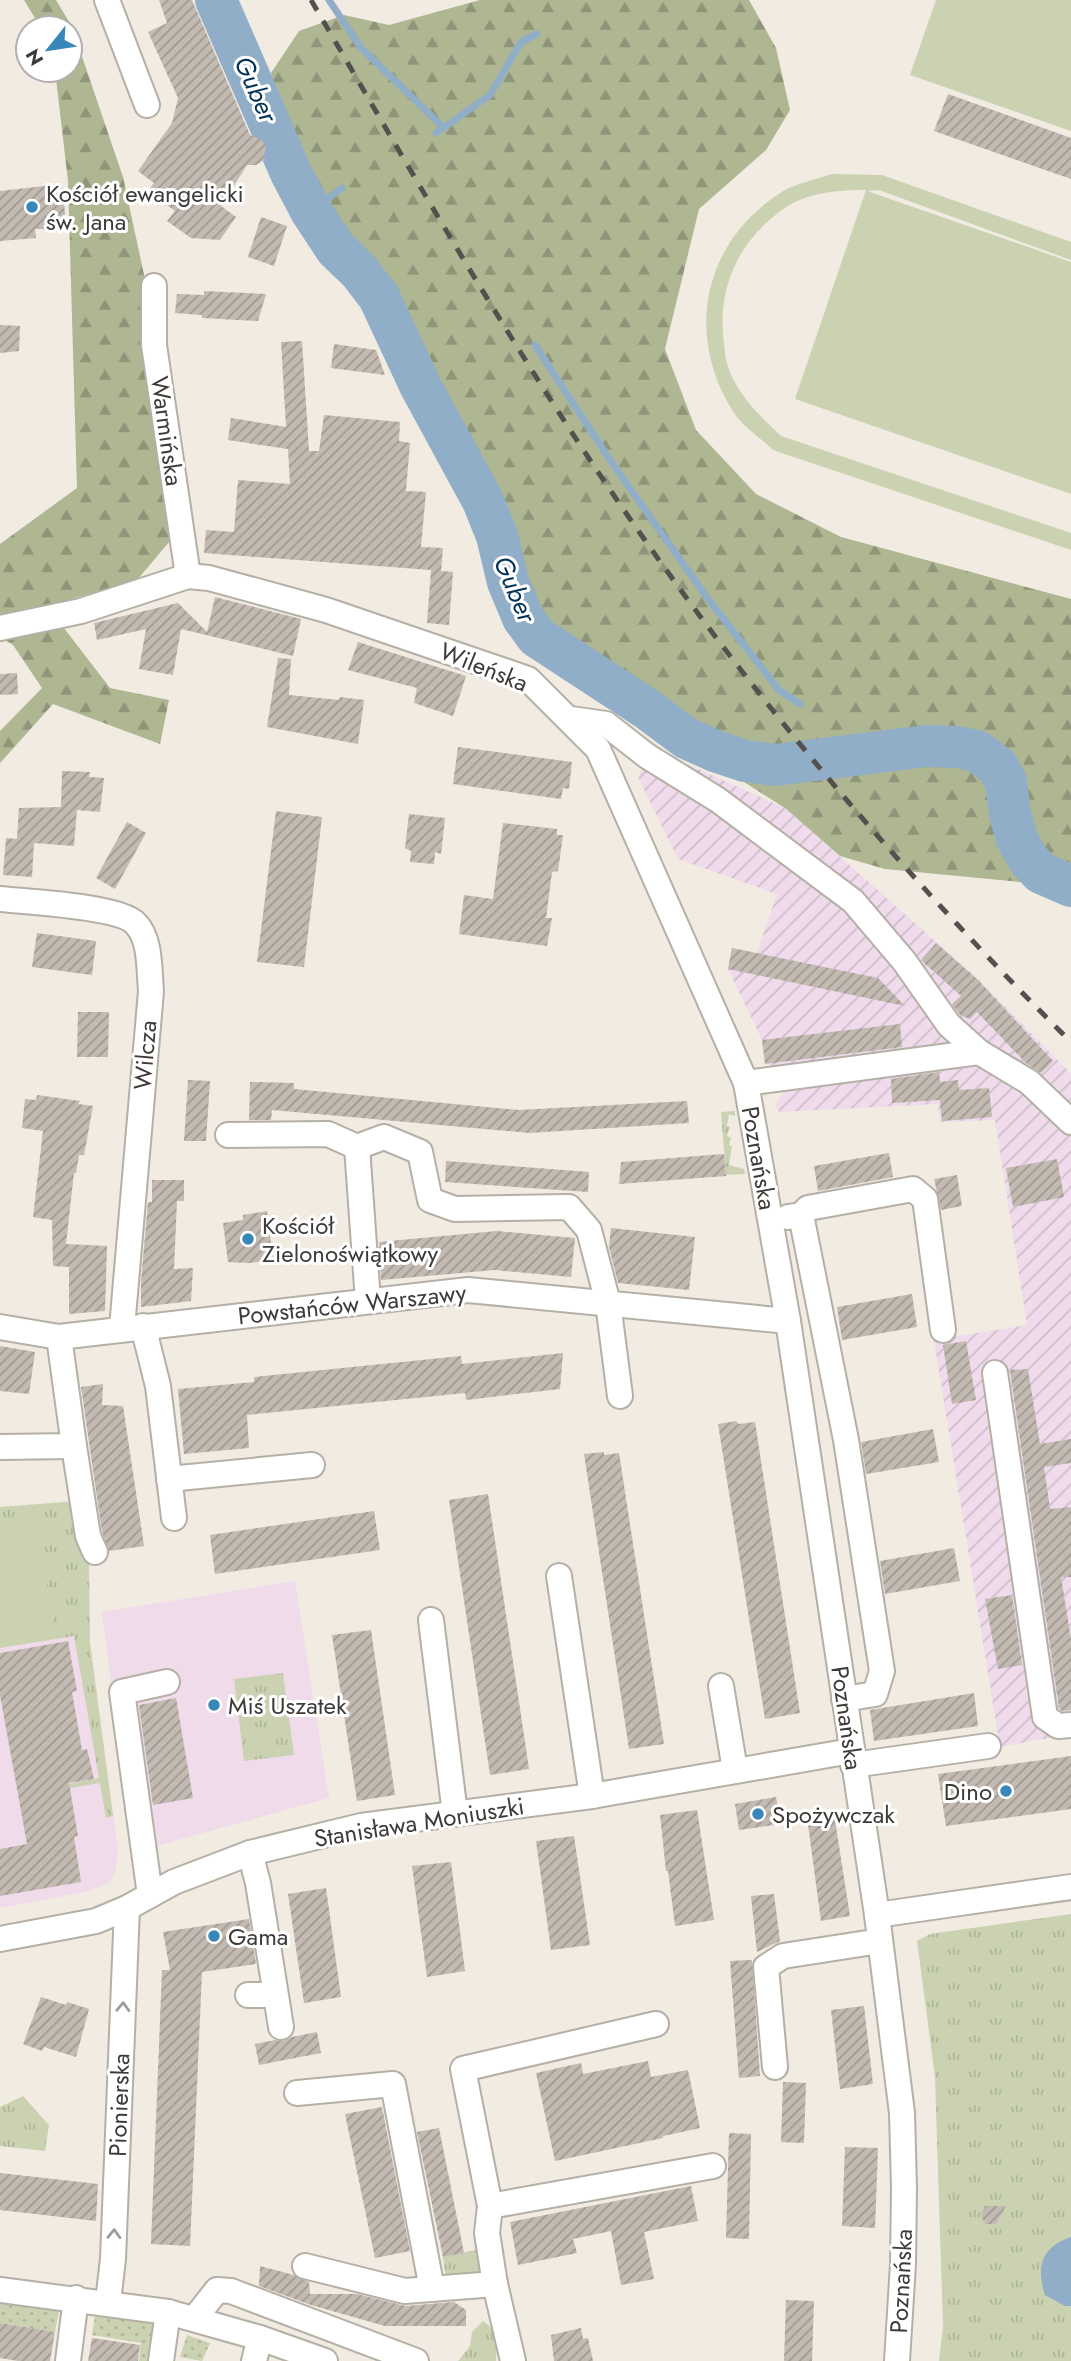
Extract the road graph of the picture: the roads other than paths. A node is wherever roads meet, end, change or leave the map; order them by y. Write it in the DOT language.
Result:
graph roads {
  1 [pos="107,0"];
  2 [pos="147,105"];
  3 [pos="154,286"];
  4 [pos="188,576"];
  5 [pos="0,628"];
  6 [pos="571,719"];
  7 [pos="0,900"];
  8 [pos="979,1052"];
  9 [pos="746,1081"];
  10 [pos="1071,1122"];
  11 [pos="228,1135"];
  12 [pos="358,1147"];
  13 [pos="801,1215"];
  14 [pos="770,1221"];
  15 [pos="368,1301"];
  16 [pos="608,1303"];
  17 [pos="788,1321"];
  18 [pos="0,1327"];
  19 [pos="133,1327"];
  20 [pos="943,1330"];
  21 [pos="59,1337"];
  22 [pos="995,1373"];
  23 [pos="620,1396"];
  24 [pos="74,1446"];
  25 [pos="0,1447"];
  26 [pos="312,1465"];
  27 [pos="169,1479"];
  28 [pos="174,1518"];
  29 [pos="95,1552"];
  30 [pos="559,1576"];
  31 [pos="431,1620"];
  32 [pos="167,1682"];
  33 [pos="721,1686"];
  34 [pos="844,1699"];
  35 [pos="1071,1725"];
  36 [pos="988,1745"];
  37 [pos="852,1758"];
  38 [pos="735,1770"];
  39 [pos="592,1796"];
  40 [pos="455,1814"];
  41 [pos="250,1853"];
  42 [pos="1071,1887"];
  43 [pos="150,1895"];
  44 [pos="127,1908"];
  45 [pos="877,1915"];
  46 [pos="0,1939"];
  47 [pos="880,1941"];
  48 [pos="248,1995"];
  49 [pos="275,1995"];
  50 [pos="656,2024"];
  51 [pos="281,2027"];
  52 [pos="775,2067"];
  53 [pos="297,2094"];
  54 [pos="713,2166"];
  55 [pos="490,2206"];
  56 [pos="305,2266"];
  57 [pos="495,2284"];
  58 [pos="432,2289"];
  59 [pos="0,2290"];
  60 [pos="76,2298"];
  61 [pos="108,2302"];
  62 [pos="168,2312"];
  63 [pos="195,2318"];
  64 [pos="257,2349"];
  65 [pos="68,2361"];
  66 [pos="161,2361"];
  67 [pos="325,2361"];
  68 [pos="415,2361"];
  69 [pos="513,2361"];
  70 [pos="897,2361"];
  1 -- 2 [label="street"];
  3 -- 4 [label="street, Warmińska"];
  4 -- 5 [label="street, Wileńska"];
  4 -- 6 [label="street, Wileńska"];
  6 -- 8 [label="street"];
  6 -- 9 [label="street, Wileńska"];
  7 -- 19 [label="street, Wilcza"];
  8 -- 9 [label="street"];
  8 -- 10 [label="street"];
  9 -- 14 [label="street, Poznańska"];
  11 -- 12 [label="street"];
  12 -- 15 [label="street"];
  12 -- 16 [label="street"];
  13 -- 14 [label="street"];
  13 -- 20 [label="street"];
  13 -- 34 [label="street"];
  14 -- 17 [label="street, Poznańska"];
  15 -- 16 [label="street, Powstańców Warszawy"];
  15 -- 19 [label="street, Powstańców Warszawy"];
  16 -- 17 [label="street, Powstańców Warszawy"];
  16 -- 23 [label="street"];
  17 -- 34 [label="street, Poznańska"];
  18 -- 21 [label="street, Powstańców Warszawy"];
  19 -- 21 [label="street, Powstańców Warszawy"];
  19 -- 27 [label="street, Wilcza"];
  21 -- 24 [label="street"];
  22 -- 35 [label="street"];
  24 -- 25 [label="street"];
  24 -- 29 [label="street"];
  26 -- 27 [label="street"];
  27 -- 28 [label="street, Wilcza"];
  30 -- 39 [label="street"];
  31 -- 40 [label="street"];
  32 -- 43 [label="street"];
  33 -- 38 [label="street"];
  34 -- 37 [label="street, Poznańska"];
  36 -- 37 [label="street, Stanisława Moniuszki"];
  37 -- 38 [label="street, Stanisława Moniuszki"];
  37 -- 45 [label="street, Poznańska"];
  38 -- 39 [label="street, Stanisława Moniuszki"];
  39 -- 40 [label="street, Stanisława Moniuszki"];
  40 -- 41 [label="street, Stanisława Moniuszki"];
  41 -- 43 [label="street, Stanisława Moniuszki"];
  41 -- 49 [label="street"];
  42 -- 45 [label="street"];
  43 -- 44 [label="street, Stanisława Moniuszki"];
  44 -- 46 [label="street, Stanisława Moniuszki"];
  61 -- 44 [label="street, Pionierska, one-way"];
  45 -- 47 [label="street, Poznańska"];
  47 -- 52 [label="street"];
  47 -- 70 [label="street, Poznańska"];
  48 -- 49 [label="street"];
  49 -- 51 [label="street"];
  50 -- 55 [label="street"];
  53 -- 58 [label="street"];
  54 -- 55 [label="street"];
  55 -- 57 [label="street"];
  56 -- 58 [label="street"];
  57 -- 58 [label="street"];
  57 -- 69 [label="street"];
  59 -- 60 [label="street"];
  60 -- 61 [label="street"];
  60 -- 65 [label="street"];
  61 -- 62 [label="street"];
  62 -- 63 [label="street"];
  62 -- 66 [label="street"];
  63 -- 64 [label="street"];
  63 -- 68 [label="street"];
  64 -- 67 [label="street"];
}
